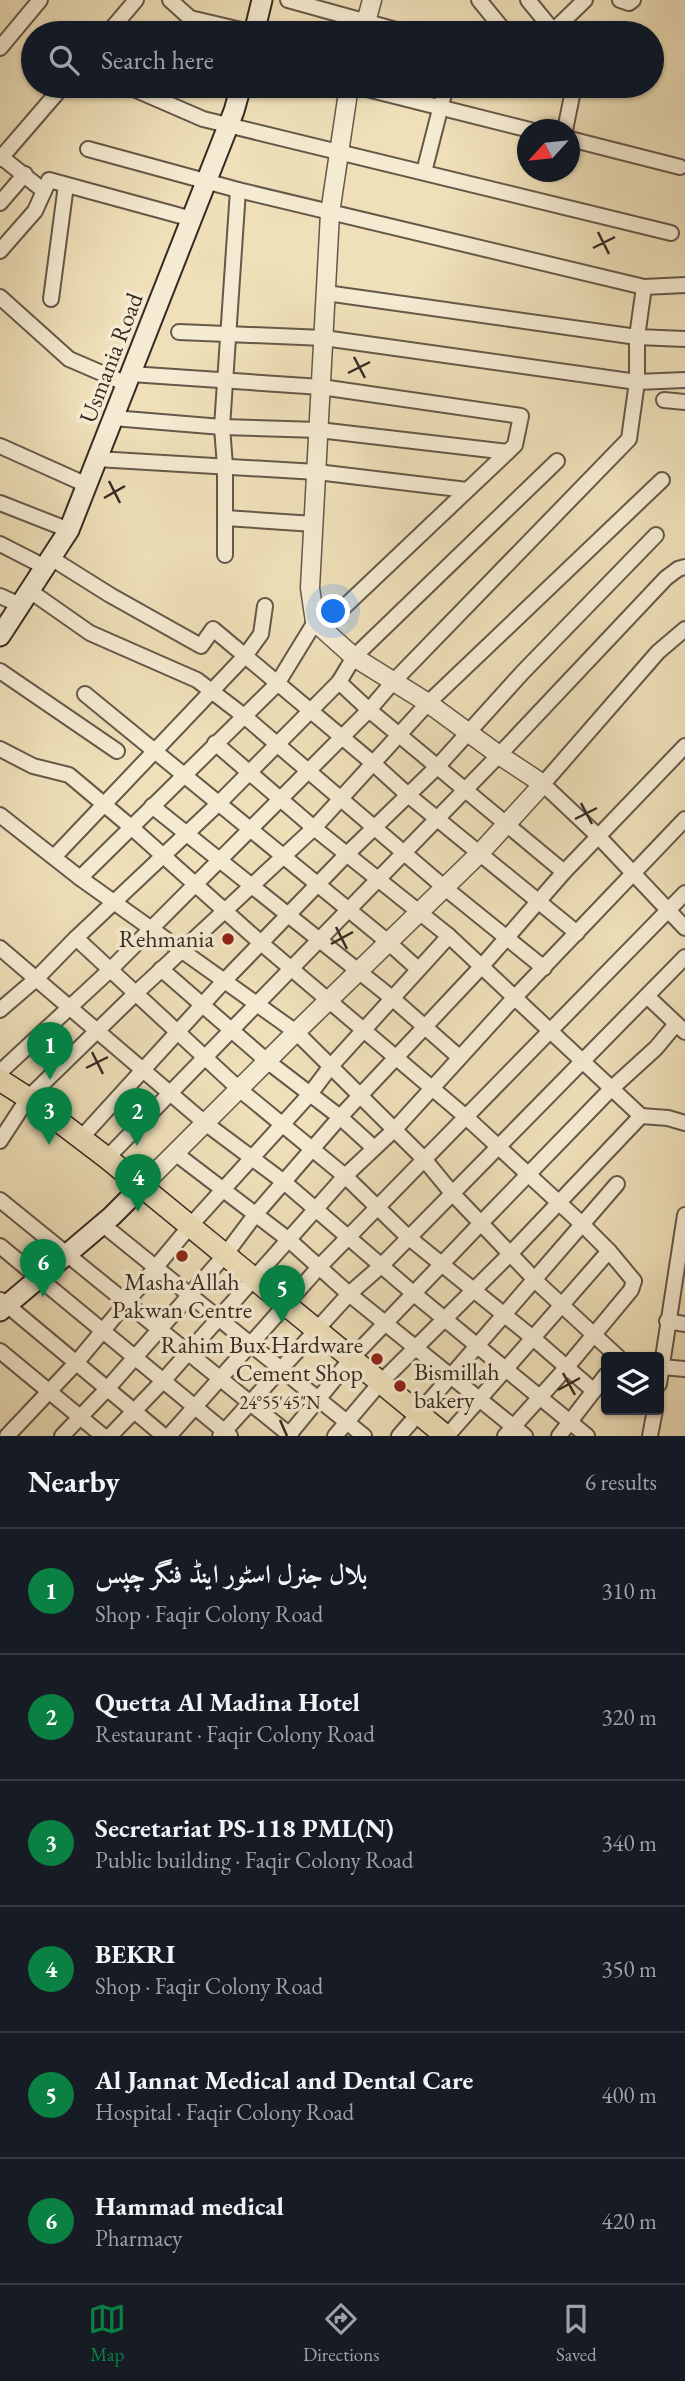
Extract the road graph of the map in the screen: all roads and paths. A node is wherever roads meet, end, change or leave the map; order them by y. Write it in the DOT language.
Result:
graph roads {
  1 [pos="40,0"];
  2 [pos="136,0"];
  3 [pos="170,0"];
  4 [pos="262,0"];
  5 [pos="288,0"];
  6 [pos="372,0"];
  7 [pos="479,0"];
  8 [pos="528,0"];
  9 [pos="586,0"];
  10 [pos="620,0"];
  11 [pos="633,0"];
  12 [pos="22,21"];
  13 [pos="118,21"];
  14 [pos="203,21"];
  15 [pos="257,21"];
  16 [pos="347,21"];
  17 [pos="366,21"];
  18 [pos="496,21"];
  19 [pos="545,21"];
  20 [pos="565,21"];
  21 [pos="21,23"];
  22 [pos="0,48"];
  23 [pos="53,98"];
  24 [pos="155,98"];
  25 [pos="237,98"];
  26 [pos="347,98"];
  27 [pos="404,98"];
  28 [pos="443,98"];
  29 [pos="572,98"];
  30 [pos="441,107"];
  31 [pos="567,119"];
  32 [pos="229,124"];
  33 [pos="517,127"];
  34 [pos="580,142"];
  35 [pos="88,149"];
  36 [pos="339,152"];
  37 [pos="1,158"];
  38 [pos="680,167"];
  39 [pos="424,172"];
  40 [pos="25,174"];
  41 [pos="206,182"];
  42 [pos="66,185"];
  43 [pos="238,190"];
  44 [pos="44,191"];
  45 [pos="0,202"];
  46 [pos="330,213"];
  47 [pos="192,219"];
  48 [pos="671,233"];
  49 [pos="0,251"];
  50 [pos="685,285"];
  51 [pos="644,287"];
  52 [pos="326,293"];
  53 [pos="0,297"];
  54 [pos="51,299"];
  55 [pos="179,331"];
  56 [pos="229,335"];
  57 [pos="637,337"];
  58 [pos="324,338"];
  59 [pos="685,339"];
  60 [pos="129,379"];
  61 [pos="226,380"];
  62 [pos="685,380"];
  63 [pos="637,382"];
  64 [pos="321,387"];
  65 [pos="664,400"];
  66 [pos="685,402"];
  67 [pos="113,418"];
  68 [pos="222,427"];
  69 [pos="319,430"];
  70 [pos="0,446"];
  71 [pos="508,452"];
  72 [pos="97,459"];
  73 [pos="557,461"];
  74 [pos="225,466"];
  75 [pos="317,471"];
  76 [pos="662,480"];
  77 [pos="87,485"];
  78 [pos="467,490"];
  79 [pos="0,503"];
  80 [pos="225,518"];
  81 [pos="314,524"];
  82 [pos="69,530"];
  83 [pos="656,535"];
  84 [pos="0,544"];
  85 [pos="225,555"];
  86 [pos="48,562"];
  87 [pos="685,567"];
  88 [pos="0,596"];
  89 [pos="25,598"];
  90 [pos="265,606"];
  91 [pos="318,625"];
  92 [pos="685,629"];
  93 [pos="0,636"];
  94 [pos="245,656"];
  95 [pos="354,657"];
  96 [pos="0,671"];
  97 [pos="338,682"];
  98 [pos="393,682"];
  99 [pos="277,684"];
  100 [pos="212,691"];
  101 [pos="85,694"];
  102 [pos="428,703"];
  103 [pos="369,710"];
  104 [pos="310,711"];
  105 [pos="244,716"];
  106 [pos="467,733"];
  107 [pos="400,735"];
  108 [pos="342,738"];
  109 [pos="215,743"];
  110 [pos="277,745"];
  111 [pos="685,746"];
  112 [pos="0,749"];
  113 [pos="117,751"];
  114 [pos="155,751"];
  115 [pos="499,755"];
  116 [pos="374,764"];
  117 [pos="438,766"];
  118 [pos="308,771"];
  119 [pos="250,773"];
  120 [pos="184,774"];
  121 [pos="543,784"];
  122 [pos="466,789"];
  123 [pos="408,795"];
  124 [pos="281,799"];
  125 [pos="342,799"];
  126 [pos="219,803"];
  127 [pos="104,805"];
  128 [pos="152,806"];
  129 [pos="0,815"];
  130 [pos="437,818"];
  131 [pos="685,819"];
  132 [pos="506,822"];
  133 [pos="131,827"];
  134 [pos="375,827"];
  135 [pos="314,828"];
  136 [pos="251,829"];
  137 [pos="187,834"];
  138 [pos="598,836"];
  139 [pos="404,853"];
  140 [pos="480,853"];
  141 [pos="347,854"];
  142 [pos="164,856"];
  143 [pos="283,856"];
  144 [pos="54,858"];
  145 [pos="219,860"];
  146 [pos="564,872"];
  147 [pos="634,873"];
  148 [pos="80,878"];
  149 [pos="378,879"];
  150 [pos="195,884"];
  151 [pos="318,884"];
  152 [pos="250,886"];
  153 [pos="445,888"];
  154 [pos="685,893"];
  155 [pos="114,903"];
  156 [pos="538,903"];
  157 [pos="225,910"];
  158 [pos="348,910"];
  159 [pos="668,910"];
  160 [pos="419,913"];
  161 [pos="289,914"];
  162 [pos="685,928"];
  163 [pos="150,929"];
  164 [pos="577,933"];
  165 [pos="449,936"];
  166 [pos="76,938"];
  167 [pos="507,938"];
  168 [pos="319,940"];
  169 [pos="388,942"];
  170 [pos="261,943"];
  171 [pos="0,948"];
  172 [pos="181,951"];
  173 [pos="685,957"];
  174 [pos="482,966"];
  175 [pos="291,968"];
  176 [pos="544,968"];
  177 [pos="111,969"];
  178 [pos="161,969"];
  179 [pos="418,969"];
  180 [pos="358,972"];
  181 [pos="36,979"];
  182 [pos="224,981"];
  183 [pos="136,993"];
  184 [pos="647,996"];
  185 [pos="515,997"];
  186 [pos="392,998"];
  187 [pos="329,1001"];
  188 [pos="256,1004"];
  189 [pos="202,1005"];
  190 [pos="69,1008"];
  191 [pos="0,1010"];
  192 [pos="425,1028"];
  193 [pos="681,1028"];
  194 [pos="232,1030"];
  195 [pos="549,1030"];
  196 [pos="97,1031"];
  197 [pos="364,1031"];
  198 [pos="178,1032"];
  199 [pos="296,1032"];
  200 [pos="205,1057"];
  201 [pos="459,1057"];
  202 [pos="397,1059"];
  203 [pos="582,1060"];
  204 [pos="267,1061"];
  205 [pos="331,1066"];
  206 [pos="143,1070"];
  207 [pos="0,1079"];
  208 [pos="433,1088"];
  209 [pos="611,1088"];
  210 [pos="239,1089"];
  211 [pos="170,1093"];
  212 [pos="310,1094"];
  213 [pos="360,1096"];
  214 [pos="28,1098"];
  215 [pos="466,1116"];
  216 [pos="641,1116"];
  217 [pos="340,1117"];
  218 [pos="205,1123"];
  219 [pos="685,1123"];
  220 [pos="283,1124"];
  221 [pos="395,1129"];
  222 [pos="81,1138"];
  223 [pos="0,1141"];
  224 [pos="499,1147"];
  225 [pos="374,1148"];
  226 [pos="313,1149"];
  227 [pos="175,1153"];
  228 [pos="107,1158"];
  229 [pos="252,1158"];
  230 [pos="424,1158"];
  231 [pos="528,1174"];
  232 [pos="345,1176"];
  233 [pos="284,1182"];
  234 [pos="617,1184"];
  235 [pos="142,1186"];
  236 [pos="222,1190"];
  237 [pos="452,1193"];
  238 [pos="0,1200"];
  239 [pos="558,1202"];
  240 [pos="379,1207"];
  241 [pos="315,1211"];
  242 [pos="256,1215"];
  243 [pos="481,1223"];
  244 [pos="684,1223"];
  245 [pos="102,1224"];
  246 [pos="582,1224"];
  247 [pos="190,1226"];
  248 [pos="349,1237"];
  249 [pos="408,1237"];
  250 [pos="289,1240"];
  251 [pos="0,1246"];
  252 [pos="609,1251"];
  253 [pos="68,1254"];
  254 [pos="510,1254"];
  255 [pos="225,1255"];
  256 [pos="441,1264"];
  257 [pos="320,1266"];
  258 [pos="381,1266"];
  259 [pos="155,1267"];
  260 [pos="253,1278"];
  261 [pos="39,1279"];
  262 [pos="534,1280"];
  263 [pos="474,1291"];
  264 [pos="413,1293"];
  265 [pos="349,1294"];
  266 [pos="190,1295"];
  267 [pos="127,1301"];
  268 [pos="562,1304"];
  269 [pos="2,1306"];
  270 [pos="287,1306"];
  271 [pos="504,1314"];
  272 [pos="218,1318"];
  273 [pos="445,1320"];
  274 [pos="667,1321"];
  275 [pos="385,1323"];
  276 [pos="685,1324"];
  277 [pos="160,1329"];
  278 [pos="103,1331"];
  279 [pos="316,1331"];
  280 [pos="594,1333"];
  281 [pos="533,1338"];
  282 [pos="251,1345"];
  283 [pos="478,1346"];
  284 [pos="416,1348"];
  285 [pos="0,1351"];
  286 [pos="188,1352"];
  287 [pos="613,1352"];
  288 [pos="664,1352"];
  289 [pos="135,1357"];
  290 [pos="351,1359"];
  291 [pos="76,1363"];
  292 [pos="567,1367"];
  293 [pos="664,1367"];
  294 [pos="506,1368"];
  295 [pos="281,1369"];
  296 [pos="685,1369"];
  297 [pos="451,1376"];
  298 [pos="221,1378"];
  299 [pos="163,1381"];
  300 [pos="380,1382"];
  301 [pos="601,1382"];
  302 [pos="107,1389"];
  303 [pos="48,1390"];
  304 [pos="594,1391"];
  305 [pos="540,1397"];
  306 [pos="318,1399"];
  307 [pos="479,1399"];
  308 [pos="251,1402"];
  309 [pos="195,1407"];
  310 [pos="134,1411"];
  311 [pos="418,1414"];
  312 [pos="654,1415"];
  313 [pos="80,1416"];
  314 [pos="347,1422"];
  315 [pos="570,1422"];
  316 [pos="514,1433"];
  317 [pos="224,1434"];
  318 [pos="7,1436"];
  319 [pos="62,1436"];
  320 [pos="103,1436"];
  321 [pos="110,1436"];
  322 [pos="166,1436"];
  323 [pos="289,1436"];
  324 [pos="335,1436"];
  325 [pos="364,1436"];
  326 [pos="399,1436"];
  327 [pos="446,1436"];
  328 [pos="559,1436"];
  329 [pos="587,1436"];
  330 [pos="650,1436"];
  1 -- 12 [label="street"];
  2 -- 13 [label="street"];
  3 -- 14 [label="street"];
  4 -- 15 [label="main road"];
  5 -- 16 [label="street"];
  6 -- 17 [label="street"];
  7 -- 18 [label="street"];
  8 -- 19 [label="street"];
  9 -- 20 [label="street"];
  10 -- 11 [label="street"];
  21 -- 22 [label="street"];
  23 -- 37 [label="street"];
  24 -- 32 [label="street"];
  25 -- 32 [label="main road, Usmania Road"];
  26 -- 36 [label="street"];
  27 -- 30 [label="street"];
  28 -- 30 [label="street"];
  29 -- 31 [label="street"];
  30 -- 33 [label="street"];
  30 -- 39 [label="street"];
  32 -- 36 [label="street"];
  32 -- 41 [label="main road, Usmania Road"];
  34 -- 38 [label="street"];
  35 -- 41 [label="street"];
  36 -- 39 [label="street"];
  36 -- 46 [label="street"];
  37 -- 40 [label="street"];
  39 -- 48 [label="street"];
  40 -- 44 [label="street"];
  40 -- 45 [label="street"];
  41 -- 43 [label="street"];
  41 -- 47 [label="main road, Usmania Road"];
  42 -- 44 [label="street"];
  42 -- 47 [label="street"];
  42 -- 54 [label="street"];
  43 -- 46 [label="street"];
  43 -- 56 [label="street"];
  44 -- 49 [label="street"];
  46 -- 51 [label="street"];
  46 -- 52 [label="street"];
  47 -- 60 [label="main road, Usmania Road"];
  50 -- 51 [label="street"];
  51 -- 57 [label="street"];
  52 -- 57 [label="street"];
  52 -- 58 [label="street"];
  53 -- 60 [label="street"];
  55 -- 56 [label="street"];
  56 -- 58 [label="street"];
  56 -- 61 [label="street"];
  57 -- 59 [label="street"];
  57 -- 63 [label="street"];
  58 -- 63 [label="street"];
  58 -- 64 [label="street"];
  60 -- 61 [label="street"];
  60 -- 67 [label="main road, Usmania Road"];
  61 -- 64 [label="street"];
  61 -- 68 [label="street"];
  62 -- 63 [label="street"];
  63 -- 98 [label="street"];
  64 -- 69 [label="street"];
  64 -- 71 [label="street"];
  65 -- 66 [label="street"];
  67 -- 68 [label="street"];
  67 -- 72 [label="main road, Usmania Road"];
  68 -- 69 [label="street"];
  68 -- 74 [label="street"];
  69 -- 71 [label="street"];
  69 -- 75 [label="street"];
  70 -- 77 [label="street"];
  71 -- 78 [label="street"];
  72 -- 74 [label="street"];
  72 -- 77 [label="main road, Usmania Road"];
  73 -- 95 [label="street"];
  74 -- 75 [label="street"];
  74 -- 80 [label="street"];
  75 -- 78 [label="street"];
  75 -- 81 [label="street"];
  76 -- 102 [label="street"];
  77 -- 82 [label="main road, Usmania Road"];
  78 -- 91 [label="street"];
  79 -- 82 [label="street"];
  80 -- 81 [label="street"];
  80 -- 85 [label="street"];
  81 -- 91 [label="street"];
  82 -- 86 [label="main road, Usmania Road"];
  83 -- 106 [label="street"];
  84 -- 86 [label="street"];
  86 -- 89 [label="main road, Usmania Road"];
  86 -- 94 [label="street"];
  87 -- 115 [label="street"];
  88 -- 89 [label="street"];
  89 -- 93 [label="main road, Usmania Road"];
  89 -- 100 [label="street"];
  90 -- 94 [label="street"];
  91 -- 95 [label="street"];
  91 -- 99 [label="street"];
  92 -- 121 [label="street"];
  94 -- 99 [label="street"];
  94 -- 100 [label="street"];
  95 -- 97 [label="street"];
  95 -- 98 [label="street"];
  96 -- 113 [label="street"];
  97 -- 103 [label="street"];
  97 -- 104 [label="street"];
  98 -- 102 [label="street"];
  98 -- 103 [label="street"];
  99 -- 104 [label="street"];
  99 -- 105 [label="street"];
  100 -- 105 [label="street"];
  100 -- 114 [label="street"];
  101 -- 114 [label="street"];
  102 -- 106 [label="street"];
  102 -- 107 [label="street"];
  103 -- 107 [label="street"];
  103 -- 108 [label="street"];
  104 -- 108 [label="street"];
  104 -- 110 [label="street"];
  105 -- 109 [label="street"];
  105 -- 110 [label="street"];
  106 -- 115 [label="street"];
  106 -- 117 [label="street"];
  107 -- 116 [label="street"];
  107 -- 117 [label="street"];
  108 -- 116 [label="street"];
  108 -- 118 [label="street"];
  109 -- 119 [label="street"];
  109 -- 120 [label="street"];
  110 -- 118 [label="street"];
  110 -- 119 [label="street"];
  111 -- 138 [label="street"];
  112 -- 127 [label="street"];
  114 -- 120 [label="street"];
  114 -- 127 [label="street"];
  115 -- 121 [label="street"];
  115 -- 122 [label="street"];
  116 -- 123 [label="street"];
  116 -- 125 [label="street"];
  117 -- 122 [label="street"];
  117 -- 123 [label="street"];
  118 -- 124 [label="street"];
  118 -- 125 [label="street"];
  119 -- 124 [label="street"];
  119 -- 126 [label="street"];
  120 -- 126 [label="street"];
  120 -- 128 [label="street"];
  121 -- 132 [label="street"];
  121 -- 138 [label="street"];
  122 -- 130 [label="street"];
  122 -- 132 [label="street"];
  123 -- 130 [label="street"];
  123 -- 134 [label="street"];
  124 -- 135 [label="street"];
  124 -- 136 [label="street"];
  125 -- 134 [label="street"];
  125 -- 135 [label="street"];
  126 -- 136 [label="street"];
  126 -- 137 [label="street"];
  127 -- 133 [label="street"];
  127 -- 144 [label="street"];
  128 -- 133 [label="street"];
  128 -- 137 [label="street"];
  129 -- 144 [label="street"];
  130 -- 139 [label="street"];
  130 -- 140 [label="street"];
  131 -- 147 [label="street"];
  132 -- 140 [label="street"];
  132 -- 146 [label="street"];
  133 -- 142 [label="street"];
  133 -- 148 [label="street"];
  134 -- 139 [label="street"];
  134 -- 141 [label="street"];
  135 -- 141 [label="street"];
  135 -- 143 [label="street"];
  136 -- 143 [label="street"];
  136 -- 145 [label="street"];
  137 -- 142 [label="street"];
  137 -- 145 [label="street"];
  138 -- 146 [label="street"];
  138 -- 147 [label="street"];
  139 -- 149 [label="street"];
  139 -- 153 [label="street"];
  140 -- 153 [label="street"];
  140 -- 156 [label="street"];
  141 -- 149 [label="street"];
  141 -- 151 [label="street"];
  142 -- 150 [label="street"];
  142 -- 155 [label="street"];
  143 -- 151 [label="street"];
  143 -- 152 [label="street"];
  144 -- 148 [label="street"];
  145 -- 150 [label="street"];
  145 -- 152 [label="street"];
  146 -- 156 [label="street"];
  147 -- 159 [label="street"];
  147 -- 164 [label="street"];
  148 -- 155 [label="street"];
  149 -- 158 [label="street"];
  149 -- 160 [label="street"];
  150 -- 157 [label="street"];
  150 -- 163 [label="street"];
  151 -- 158 [label="street"];
  151 -- 161 [label="street"];
  152 -- 157 [label="street"];
  152 -- 161 [label="street"];
  153 -- 160 [label="street"];
  153 -- 167 [label="street"];
  154 -- 159 [label="street"];
  155 -- 163 [label="street"];
  155 -- 166 [label="street"];
  156 -- 164 [label="street"];
  156 -- 167 [label="street"];
  157 -- 170 [label="street"];
  157 -- 172 [label="street"];
  158 -- 168 [label="street"];
  158 -- 169 [label="street"];
  159 -- 162 [label="street"];
  159 -- 195 [label="street"];
  160 -- 165 [label="street"];
  160 -- 169 [label="street"];
  161 -- 168 [label="street"];
  161 -- 170 [label="street"];
  163 -- 172 [label="street"];
  163 -- 177 [label="street"];
  164 -- 176 [label="street"];
  165 -- 174 [label="street"];
  165 -- 179 [label="street"];
  166 -- 177 [label="street"];
  166 -- 181 [label="street"];
  167 -- 174 [label="street"];
  167 -- 176 [label="street"];
  168 -- 175 [label="street"];
  168 -- 180 [label="street"];
  169 -- 179 [label="street"];
  169 -- 180 [label="street"];
  170 -- 175 [label="street"];
  170 -- 182 [label="street"];
  171 -- 181 [label="street"];
  172 -- 178 [label="street"];
  172 -- 182 [label="street"];
  173 -- 184 [label="street"];
  174 -- 185 [label="street"];
  174 -- 192 [label="street"];
  175 -- 187 [label="street"];
  175 -- 188 [label="street"];
  176 -- 185 [label="street"];
  177 -- 183 [label="street"];
  177 -- 190 [label="street"];
  178 -- 183 [label="street"];
  178 -- 189 [label="street"];
  179 -- 186 [label="street"];
  180 -- 186 [label="street"];
  180 -- 187 [label="street"];
  181 -- 190 [label="street"];
  181 -- 191 [label="street"];
  182 -- 188 [label="street"];
  182 -- 189 [label="street"];
  183 -- 196 [label="street"];
  183 -- 198 [label="street"];
  184 -- 193 [label="street"];
  184 -- 203 [label="street"];
  185 -- 195 [label="street"];
  185 -- 201 [label="street"];
  186 -- 192 [label="street"];
  186 -- 197 [label="street"];
  187 -- 197 [label="street"];
  187 -- 199 [label="street"];
  188 -- 194 [label="street"];
  188 -- 199 [label="street"];
  189 -- 194 [label="street"];
  189 -- 198 [label="street"];
  190 -- 196 [label="street"];
  190 -- 207 [label="street"];
  192 -- 201 [label="street"];
  192 -- 202 [label="street"];
  193 -- 209 [label="street"];
  194 -- 200 [label="street"];
  194 -- 204 [label="street"];
  195 -- 203 [label="street"];
  195 -- 215 [label="street"];
  196 -- 206 [label="street"];
  196 -- 214 [label="street"];
  197 -- 202 [label="street"];
  197 -- 205 [label="street"];
  198 -- 200 [label="street"];
  198 -- 206 [label="street"];
  199 -- 204 [label="street"];
  199 -- 205 [label="street"];
  200 -- 210 [label="street"];
  200 -- 211 [label="street"];
  201 -- 208 [label="street"];
  202 -- 208 [label="street"];
  202 -- 213 [label="street"];
  203 -- 209 [label="street"];
  203 -- 224 [label="street"];
  204 -- 210 [label="street"];
  204 -- 212 [label="street"];
  205 -- 212 [label="street"];
  205 -- 213 [label="street"];
  206 -- 211 [label="street"];
  206 -- 222 [label="street"];
  207 -- 214 [label="main road"];
  208 -- 215 [label="street"];
  208 -- 221 [label="street"];
  209 -- 216 [label="street"];
  209 -- 231 [label="street"];
  210 -- 218 [label="street"];
  210 -- 220 [label="street"];
  211 -- 218 [label="street"];
  211 -- 228 [label="street"];
  212 -- 217 [label="street"];
  212 -- 220 [label="street"];
  213 -- 217 [label="street"];
  213 -- 221 [label="street"];
  214 -- 222 [label="main road"];
  214 -- 223 [label="street"];
  215 -- 224 [label="street"];
  215 -- 230 [label="street"];
  216 -- 219 [label="street"];
  216 -- 239 [label="street"];
  217 -- 225 [label="street"];
  217 -- 226 [label="street"];
  218 -- 227 [label="street"];
  218 -- 229 [label="street"];
  220 -- 226 [label="street"];
  220 -- 229 [label="street"];
  221 -- 225 [label="street"];
  221 -- 230 [label="street"];
  222 -- 228 [label="main road"];
  224 -- 231 [label="street"];
  224 -- 237 [label="street"];
  225 -- 232 [label="street"];
  226 -- 232 [label="street"];
  226 -- 233 [label="street"];
  227 -- 235 [label="street"];
  227 -- 236 [label="street"];
  228 -- 235 [label="main road"];
  229 -- 233 [label="street"];
  229 -- 236 [label="street"];
  230 -- 237 [label="street"];
  230 -- 240 [label="street"];
  231 -- 239 [label="street"];
  231 -- 243 [label="street"];
  232 -- 240 [label="street"];
  232 -- 241 [label="street"];
  233 -- 241 [label="street"];
  233 -- 242 [label="street"];
  234 -- 246 [label="street"];
  235 -- 245 [label="main road"];
  235 -- 247 [label="main road"];
  236 -- 242 [label="street"];
  236 -- 247 [label="street"];
  237 -- 243 [label="street"];
  237 -- 249 [label="street"];
  238 -- 253 [label="street"];
  239 -- 246 [label="street"];
  239 -- 254 [label="street"];
  240 -- 248 [label="street"];
  240 -- 249 [label="street"];
  241 -- 248 [label="street"];
  241 -- 250 [label="street"];
  242 -- 250 [label="street"];
  242 -- 255 [label="street"];
  243 -- 254 [label="street"];
  243 -- 256 [label="street"];
  244 -- 274 [label="street"];
  245 -- 253 [label="main road"];
  245 -- 259 [label="street"];
  246 -- 252 [label="street"];
  246 -- 262 [label="street"];
  247 -- 255 [label="main road"];
  247 -- 259 [label="street"];
  248 -- 257 [label="street"];
  248 -- 258 [label="street"];
  249 -- 256 [label="street"];
  249 -- 258 [label="street"];
  250 -- 257 [label="street"];
  250 -- 260 [label="street"];
  251 -- 261 [label="street"];
  252 -- 268 [label="street"];
  252 -- 280 [label="street"];
  253 -- 261 [label="main road"];
  253 -- 267 [label="street"];
  254 -- 262 [label="street"];
  254 -- 263 [label="street"];
  255 -- 260 [label="main road"];
  255 -- 266 [label="street"];
  256 -- 263 [label="street"];
  256 -- 264 [label="street"];
  257 -- 265 [label="street"];
  257 -- 270 [label="street"];
  258 -- 264 [label="street"];
  258 -- 265 [label="street"];
  259 -- 266 [label="street"];
  259 -- 267 [label="street"];
  260 -- 270 [label="main road"];
  260 -- 272 [label="street"];
  261 -- 269 [label="main road"];
  261 -- 278 [label="street"];
  262 -- 268 [label="street"];
  262 -- 271 [label="street"];
  263 -- 271 [label="street"];
  263 -- 273 [label="street"];
  264 -- 273 [label="street"];
  264 -- 275 [label="street"];
  265 -- 275 [label="street"];
  265 -- 279 [label="street"];
  266 -- 272 [label="street"];
  266 -- 277 [label="street"];
  267 -- 277 [label="street"];
  267 -- 278 [label="street"];
  268 -- 280 [label="street"];
  268 -- 281 [label="street"];
  269 -- 291 [label="street"];
  270 -- 279 [label="main road"];
  270 -- 282 [label="street"];
  271 -- 281 [label="street"];
  271 -- 283 [label="street"];
  272 -- 282 [label="street"];
  272 -- 286 [label="street"];
  273 -- 283 [label="street"];
  273 -- 284 [label="street"];
  274 -- 276 [label="street"];
  274 -- 288 [label="street"];
  275 -- 284 [label="street"];
  275 -- 290 [label="street"];
  277 -- 286 [label="street"];
  277 -- 289 [label="street"];
  278 -- 289 [label="street"];
  278 -- 291 [label="street"];
  279 -- 290 [label="main road"];
  279 -- 295 [label="street"];
  280 -- 287 [label="street"];
  280 -- 292 [label="street"];
  281 -- 292 [label="street"];
  281 -- 294 [label="street"];
  282 -- 295 [label="street"];
  282 -- 298 [label="street"];
  283 -- 294 [label="street"];
  283 -- 297 [label="street"];
  284 -- 297 [label="street"];
  284 -- 300 [label="street"];
  285 -- 303 [label="street"];
  286 -- 298 [label="street"];
  286 -- 299 [label="street"];
  289 -- 299 [label="street"];
  289 -- 302 [label="street"];
  290 -- 300 [label="main road"];
  290 -- 306 [label="street"];
  291 -- 302 [label="street"];
  291 -- 303 [label="street"];
  292 -- 304 [label="street"];
  292 -- 305 [label="street"];
  293 -- 296 [label="street"];
  294 -- 305 [label="street"];
  294 -- 307 [label="street"];
  295 -- 306 [label="street"];
  295 -- 308 [label="street"];
  297 -- 307 [label="street"];
  297 -- 311 [label="street"];
  298 -- 308 [label="street"];
  298 -- 309 [label="street"];
  299 -- 309 [label="street"];
  299 -- 310 [label="street"];
  300 -- 311 [label="main road"];
  300 -- 314 [label="street"];
  301 -- 304 [label="street"];
  302 -- 310 [label="street"];
  302 -- 313 [label="street"];
  303 -- 313 [label="street"];
  303 -- 318 [label="street"];
  304 -- 315 [label="street"];
  305 -- 315 [label="street"];
  305 -- 316 [label="street"];
  306 -- 314 [label="street"];
  306 -- 323 [label="street"];
  307 -- 316 [label="street"];
  307 -- 327 [label="street"];
  308 -- 317 [label="street"];
  308 -- 323 [label="street"];
  309 -- 317 [label="street"];
  309 -- 322 [label="street"];
  310 -- 321 [label="street"];
  310 -- 322 [label="street"];
  311 -- 326 [label="street"];
  311 -- 327 [label="main road"];
  312 -- 330 [label="street"];
  313 -- 319 [label="street"];
  313 -- 320 [label="street"];
  314 -- 324 [label="street"];
  314 -- 325 [label="street"];
  315 -- 328 [label="street"];
  315 -- 329 [label="street"];
}
